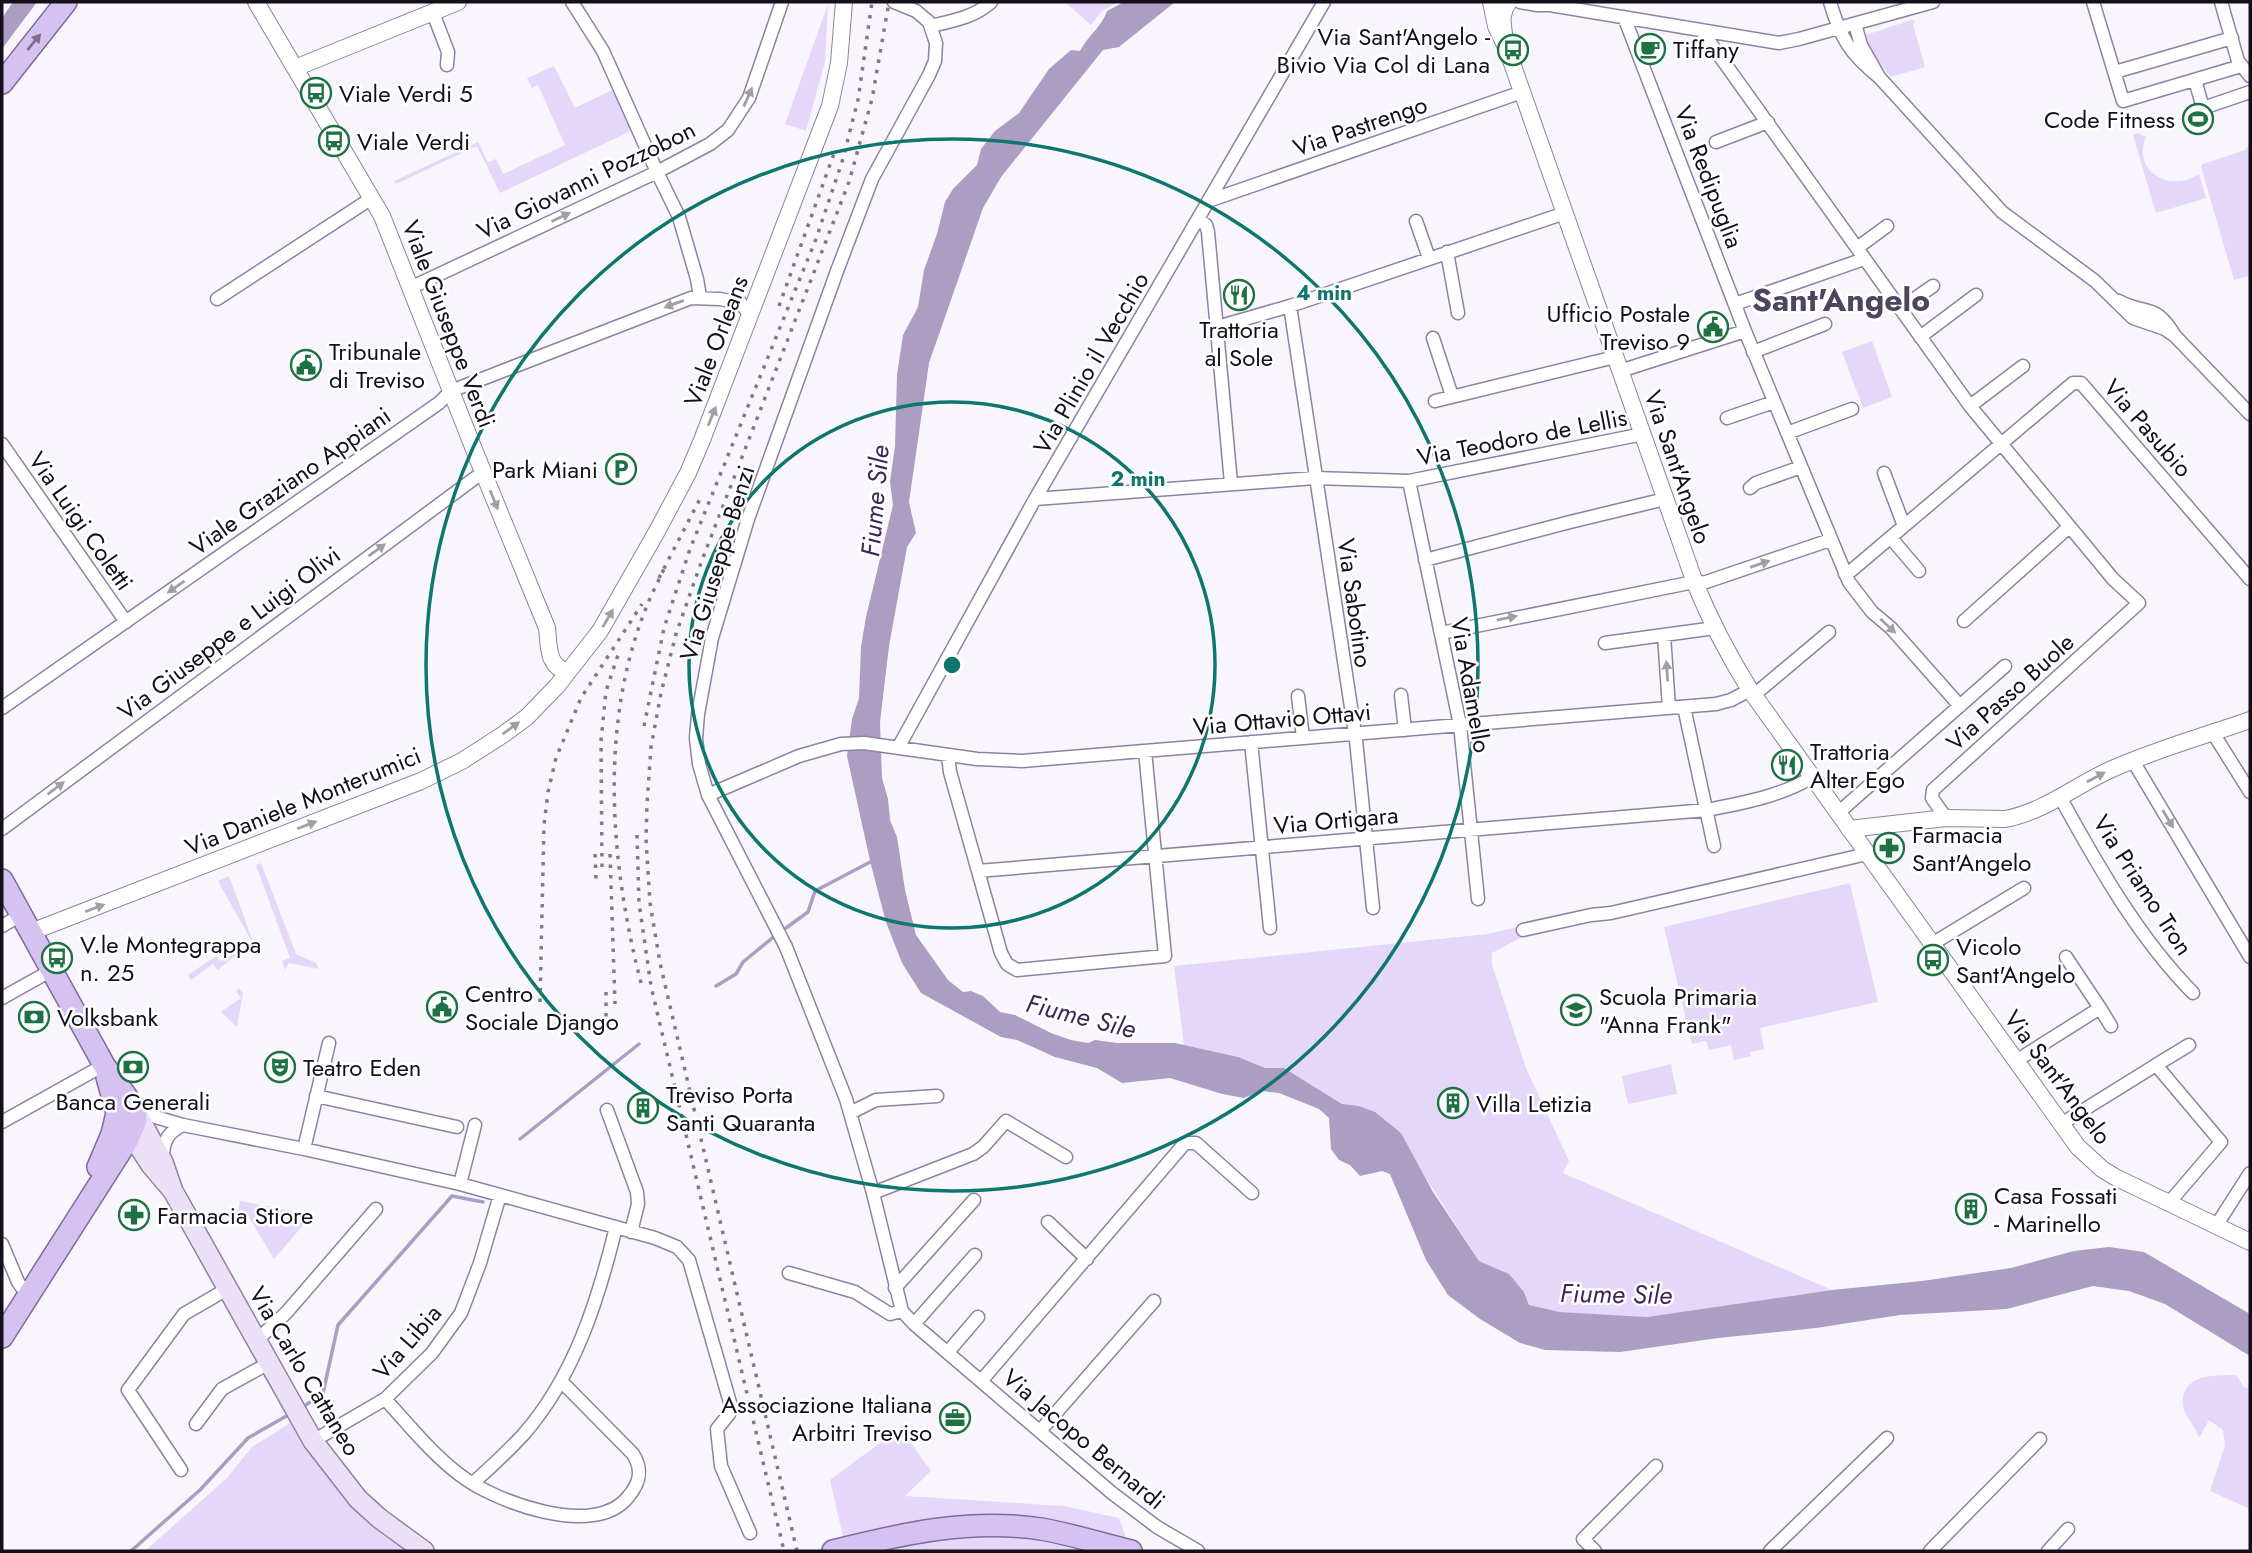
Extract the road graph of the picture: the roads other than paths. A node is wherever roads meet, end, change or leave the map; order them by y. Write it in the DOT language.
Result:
graph roads {
  1 [pos="66,2"];
  2 [pos="256,2"];
  3 [pos="458,2"];
  4 [pos="572,2"];
  5 [pos="782,2"];
  6 [pos="844,2"];
  7 [pos="894,2"];
  8 [pos="991,2"];
  9 [pos="1324,2"];
  10 [pos="1491,2"];
  11 [pos="1508,2"];
  12 [pos="1520,2"];
  13 [pos="1830,2"];
  14 [pos="1933,2"];
  15 [pos="2093,2"];
  16 [pos="2221,2"];
  17 [pos="1547,3"];
  18 [pos="433,13"];
  19 [pos="1624,17"];
  20 [pos="1855,24"];
  21 [pos="931,26"];
  22 [pos="1838,29"];
  23 [pos="1700,30"];
  24 [pos="2232,38"];
  25 [pos="1507,49"];
  26 [pos="447,65"];
  27 [pos="295,68"];
  28 [pos="2246,71"];
  29 [pos="2115,72"];
  30 [pos="1879,78"];
  31 [pos="2195,80"];
  32 [pos="2,83"];
  33 [pos="1522,92"];
  34 [pos="2250,92"];
  35 [pos="1768,122"];
  36 [pos="1716,142"];
  37 [pos="657,172"];
  38 [pos="372,198"];
  39 [pos="1211,200"];
  40 [pos="1564,213"];
  41 [pos="1199,220"];
  42 [pos="1416,221"];
  43 [pos="1887,226"];
  44 [pos="1447,252"];
  45 [pos="1861,253"];
  46 [pos="1429,258"];
  47 [pos="761,286"];
  48 [pos="1933,286"];
  49 [pos="410,288"];
  50 [pos="1976,295"];
  51 [pos="700,297"];
  52 [pos="217,299"];
  53 [pos="741,303"];
  54 [pos="1735,304"];
  55 [pos="1290,306"];
  56 [pos="1900,309"];
  57 [pos="1458,313"];
  58 [pos="748,323"];
  59 [pos="1825,324"];
  60 [pos="1217,327"];
  61 [pos="1745,331"];
  62 [pos="1920,337"];
  63 [pos="1433,338"];
  64 [pos="1753,352"];
  65 [pos="1618,364"];
  66 [pos="2024,366"];
  67 [pos="451,391"];
  68 [pos="1452,396"];
  69 [pos="1435,401"];
  70 [pos="1774,402"];
  71 [pos="1970,406"];
  72 [pos="1852,409"];
  73 [pos="2250,414"];
  74 [pos="1727,418"];
  75 [pos="1787,433"];
  76 [pos="1643,434"];
  77 [pos="2,444"];
  78 [pos="2000,445"];
  79 [pos="1801,467"];
  80 [pos="483,472"];
  81 [pos="1884,473"];
  82 [pos="1315,478"];
  83 [pos="1409,481"];
  84 [pos="1231,483"];
  85 [pos="1751,488"];
  86 [pos="1035,499"];
  87 [pos="1665,499"];
  88 [pos="1904,526"];
  89 [pos="2069,527"];
  90 [pos="1891,538"];
  91 [pos="1830,540"];
  92 [pos="1425,560"];
  93 [pos="1919,571"];
  94 [pos="1845,574"];
  95 [pos="2250,579"];
  96 [pos="1695,583"];
  97 [pos="1964,621"];
  98 [pos="127,622"];
  99 [pos="1715,628"];
  100 [pos="1829,632"];
  101 [pos="1441,633"];
  102 [pos="1664,635"];
  103 [pos="1605,643"];
  104 [pos="2005,666"];
  105 [pos="568,673"];
  106 [pos="1752,693"];
  107 [pos="1401,695"];
  108 [pos="1298,696"];
  109 [pos="1685,706"];
  110 [pos="1961,706"];
  111 [pos="2,708"];
  112 [pos="1669,708"];
  113 [pos="2250,720"];
  114 [pos="1460,725"];
  115 [pos="1405,730"];
  116 [pos="2213,733"];
  117 [pos="1354,734"];
  118 [pos="1304,738"];
  119 [pos="1251,742"];
  120 [pos="892,747"];
  121 [pos="1145,751"];
  122 [pos="948,755"];
  123 [pos="2133,761"];
  124 [pos="1812,777"];
  125 [pos="2250,792"];
  126 [pos="708,795"];
  127 [pos="2060,797"];
  128 [pos="1707,810"];
  129 [pos="1838,813"];
  130 [pos="1946,818"];
  131 [pos="2,829"];
  132 [pos="1849,829"];
  133 [pos="1471,830"];
  134 [pos="1367,838"];
  135 [pos="1714,846"];
  136 [pos="1263,847"];
  137 [pos="1867,853"];
  138 [pos="1156,856"];
  139 [pos="978,871"];
  140 [pos="2,880"];
  141 [pos="2024,888"];
  142 [pos="1478,899"];
  143 [pos="1373,908"];
  144 [pos="26,923"];
  145 [pos="2,926"];
  146 [pos="1270,928"];
  147 [pos="1523,930"];
  148 [pos="2246,940"];
  149 [pos="1932,944"];
  150 [pos="2066,957"];
  151 [pos="2250,957"];
  152 [pos="52,970"];
  153 [pos="2193,993"];
  154 [pos="2,998"];
  155 [pos="2100,1008"];
  156 [pos="2111,1026"];
  157 [pos="329,1043"];
  158 [pos="2189,1045"];
  159 [pos="2016,1061"];
  160 [pos="104,1065"];
  161 [pos="2157,1065"];
  162 [pos="316,1096"];
  163 [pos="937,1096"];
  164 [pos="607,1110"];
  165 [pos="850,1113"];
  166 [pos="132,1121"];
  167 [pos="2,1122"];
  168 [pos="181,1124"];
  169 [pos="2061,1124"];
  170 [pos="475,1125"];
  171 [pos="457,1127"];
  172 [pos="304,1149"];
  173 [pos="1066,1157"];
  174 [pos="157,1163"];
  175 [pos="111,1165"];
  176 [pos="2250,1173"];
  177 [pos="460,1184"];
  178 [pos="873,1193"];
  179 [pos="1252,1193"];
  180 [pos="500,1195"];
  181 [pos="974,1200"];
  182 [pos="2168,1204"];
  183 [pos="376,1209"];
  184 [pos="76,1218"];
  185 [pos="1048,1222"];
  186 [pos="2216,1226"];
  187 [pos="616,1227"];
  188 [pos="631,1232"];
  189 [pos="2250,1242"];
  190 [pos="2,1244"];
  191 [pos="975,1255"];
  192 [pos="1087,1259"];
  193 [pos="789,1273"];
  194 [pos="895,1288"];
  195 [pos="227,1289"];
  196 [pos="28,1296"];
  197 [pos="1154,1301"];
  198 [pos="902,1311"];
  199 [pos="978,1317"];
  200 [pos="914,1324"];
  201 [pos="2,1337"];
  202 [pos="256,1341"];
  203 [pos="948,1352"];
  204 [pos="269,1363"];
  205 [pos="982,1380"];
  206 [pos="561,1381"];
  207 [pos="385,1399"];
  208 [pos="196,1424"];
  209 [pos="1040,1431"];
  210 [pos="309,1434"];
  211 [pos="1887,1438"];
  212 [pos="2040,1439"];
  213 [pos="1656,1466"];
  214 [pos="181,1470"];
  215 [pos="473,1483"];
  216 [pos="2068,1529"];
  217 [pos="750,1533"];
  218 [pos="840,1549"];
  219 [pos="424,1551"];
  220 [pos="1131,1551"];
  221 [pos="1198,1551"];
  222 [pos="1595,1551"];
  223 [pos="1769,1551"];
  224 [pos="1930,1551"];
  225 [pos="2048,1551"];
  32 -- 1 [label="main road, one-way"];
  2 -- 27 [label="street, Viale Giuseppe Verdi"];
  3 -- 18 [label="street"];
  4 -- 37 [label="street"];
  37 -- 5 [label="street, Via Giovanni Pozzobon, one-way"];
  6 -- 47 [label="street, Viale Orleans"];
  7 -- 21 [label="street"];
  8 -- 21 [label="street"];
  9 -- 39 [label="street, Via Plinio il Vecchio"];
  10 -- 25 [label="street, Via Sant'Angelo"];
  11 -- 25 [label="street, Via Sant'Angelo"];
  12 -- 17 [label="street"];
  13 -- 22 [label="street"];
  14 -- 20 [label="street"];
  15 -- 29 [label="street"];
  16 -- 24 [label="street"];
  17 -- 19 [label="street"];
  18 -- 26 [label="street"];
  18 -- 27 [label="street"];
  19 -- 23 [label="street"];
  19 -- 54 [label="street, Via Redipuglia"];
  20 -- 22 [label="street"];
  20 -- 30 [label="street"];
  21 -- 126 [label="street, Via Giuseppe Benzi"];
  22 -- 23 [label="street"];
  22 -- 30 [label="street"];
  23 -- 35 [label="street"];
  24 -- 28 [label="street"];
  24 -- 29 [label="street"];
  25 -- 33 [label="street, Via Sant'Angelo"];
  27 -- 38 [label="street, Viale Giuseppe Verdi"];
  28 -- 31 [label="street"];
  29 -- 31 [label="street"];
  30 -- 73 [label="street"];
  31 -- 34 [label="street"];
  33 -- 39 [label="street, Via Pastrengo"];
  33 -- 40 [label="street, Via Sant'Angelo"];
  35 -- 36 [label="street"];
  35 -- 45 [label="street"];
  49 -- 37 [label="street, Via Giovanni Pozzobon, one-way"];
  37 -- 51 [label="street"];
  38 -- 49 [label="street, Viale Giuseppe Verdi"];
  38 -- 52 [label="street"];
  39 -- 41 [label="street, Via Plinio il Vecchio"];
  40 -- 44 [label="street"];
  40 -- 65 [label="street, Via Sant'Angelo"];
  41 -- 60 [label="street"];
  41 -- 86 [label="street, Via Plinio il Vecchio"];
  42 -- 46 [label="street"];
  43 -- 45 [label="street"];
  44 -- 46 [label="street"];
  44 -- 57 [label="street"];
  45 -- 54 [label="street"];
  45 -- 56 [label="street"];
  46 -- 55 [label="street"];
  47 -- 53 [label="street"];
  47 -- 58 [label="street, Viale Orleans"];
  48 -- 56 [label="street"];
  49 -- 67 [label="street, Viale Giuseppe Verdi"];
  50 -- 62 [label="street"];
  51 -- 53 [label="street, Viale Graziano Appiani"];
  51 -- 67 [label="street, Viale Graziano Appiani, one-way"];
  53 -- 58 [label="street"];
  54 -- 61 [label="street, Via Redipuglia"];
  55 -- 60 [label="street"];
  55 -- 82 [label="street, Via Sabotino"];
  56 -- 62 [label="street"];
  105 -- 58 [label="street, Viale Orleans, one-way"];
  59 -- 64 [label="street"];
  60 -- 84 [label="street"];
  61 -- 64 [label="street, Via Redipuglia"];
  61 -- 65 [label="street"];
  62 -- 71 [label="street"];
  63 -- 68 [label="street"];
  64 -- 70 [label="street, Via Redipuglia"];
  65 -- 68 [label="street"];
  65 -- 76 [label="street, Via Sant'Angelo"];
  66 -- 71 [label="street"];
  67 -- 80 [label="street, Viale Giuseppe Verdi"];
  67 -- 98 [label="street, Viale Graziano Appiani, one-way"];
  68 -- 69 [label="street"];
  70 -- 74 [label="street"];
  70 -- 75 [label="street, Via Redipuglia"];
  71 -- 78 [label="street"];
  72 -- 75 [label="street"];
  75 -- 79 [label="street, Via Redipuglia"];
  76 -- 83 [label="street, Via Teodoro de Lellis"];
  76 -- 87 [label="street, Via Sant'Angelo"];
  77 -- 98 [label="street, Via Luigi Coletti"];
  78 -- 88 [label="street, Via Pasubio"];
  78 -- 89 [label="street"];
  78 -- 95 [label="street, Via Pasubio"];
  79 -- 85 [label="street"];
  79 -- 91 [label="street, Via Redipuglia"];
  80 -- 105 [label="street, Viale Giuseppe Verdi, one-way"];
  131 -- 80 [label="street, Via Giuseppe e Luigi Olivi, one-way"];
  81 -- 88 [label="street"];
  82 -- 83 [label="street, Via Teodoro de Lellis"];
  82 -- 84 [label="street, Via Teodoro de Lellis"];
  82 -- 117 [label="street, Via Sabotino"];
  83 -- 92 [label="street, Via Adamello"];
  84 -- 86 [label="street, Via Teodoro de Lellis"];
  86 -- 120 [label="street, Via Plinio il Vecchio"];
  87 -- 92 [label="street"];
  87 -- 96 [label="street, Via Sant'Angelo"];
  88 -- 90 [label="street, Via Pasubio"];
  89 -- 97 [label="street"];
  89 -- 130 [label="street, Via Passo Buole"];
  90 -- 93 [label="street"];
  90 -- 94 [label="street, Via Pasubio"];
  91 -- 94 [label="street, Via Redipuglia"];
  96 -- 91 [label="street, one-way"];
  92 -- 101 [label="street, Via Adamello"];
  94 -- 110 [label="street, Via Redipuglia, one-way"];
  96 -- 99 [label="street, Via Sant'Angelo"];
  101 -- 96 [label="street, one-way"];
  98 -- 111 [label="street, Viale Graziano Appiani"];
  99 -- 102 [label="street"];
  99 -- 106 [label="street, Via Sant'Angelo"];
  100 -- 106 [label="street"];
  101 -- 114 [label="street, Via Adamello"];
  102 -- 103 [label="street"];
  112 -- 102 [label="street, one-way"];
  104 -- 110 [label="street"];
  144 -- 105 [label="street, Via Daniele Monterumici, one-way"];
  106 -- 109 [label="street, Via Ottavio Ottavi"];
  106 -- 124 [label="street, Via Sant'Angelo"];
  107 -- 115 [label="street"];
  108 -- 118 [label="street"];
  109 -- 112 [label="street, Via Ottavio Ottavi"];
  109 -- 128 [label="street"];
  110 -- 129 [label="street"];
  112 -- 114 [label="street, Via Ottavio Ottavi"];
  113 -- 116 [label="street, Via Priamo Tron"];
  114 -- 115 [label="street, Via Ottavio Ottavi"];
  114 -- 133 [label="street, Via Adamello"];
  115 -- 117 [label="street, Via Ottavio Ottavi"];
  116 -- 123 [label="street, Via Priamo Tron"];
  116 -- 125 [label="street"];
  117 -- 118 [label="street, Via Ottavio Ottavi"];
  117 -- 134 [label="street, Via Sabotino"];
  118 -- 119 [label="street, Via Ottavio Ottavi"];
  119 -- 121 [label="street, Via Ottavio Ottavi"];
  119 -- 136 [label="street"];
  120 -- 122 [label="street, Via Ottavio Ottavi"];
  120 -- 126 [label="street, Via Ottavio Ottavi"];
  121 -- 122 [label="street, Via Ottavio Ottavi"];
  121 -- 138 [label="street"];
  122 -- 139 [label="street"];
  127 -- 123 [label="street, Via Priamo Tron, one-way"];
  123 -- 148 [label="street, one-way"];
  124 -- 128 [label="street, Via Ortigara"];
  124 -- 129 [label="street, Via Sant'Angelo"];
  126 -- 165 [label="street, Via Giuseppe Benzi"];
  127 -- 130 [label="street, Via Priamo Tron"];
  127 -- 153 [label="street, Via Priamo Tron"];
  128 -- 133 [label="street, Via Ortigara"];
  128 -- 135 [label="street"];
  129 -- 132 [label="street, Via Sant'Angelo"];
  130 -- 132 [label="street, Via Priamo Tron"];
  132 -- 137 [label="street, Via Sant'Angelo"];
  133 -- 134 [label="street, Via Ortigara"];
  133 -- 142 [label="street, Via Adamello"];
  134 -- 136 [label="street, Via Ortigara"];
  134 -- 143 [label="street, Via Sabotino"];
  136 -- 138 [label="street, Via Ortigara"];
  136 -- 146 [label="street"];
  137 -- 147 [label="street"];
  137 -- 149 [label="street, Via Sant'Angelo"];
  138 -- 139 [label="street, Via Ortigara"];
  138 -- 139 [label="street"];
  140 -- 144 [label="main road"];
  141 -- 149 [label="street"];
  144 -- 145 [label="street"];
  144 -- 152 [label="main road"];
  148 -- 151 [label="street"];
  149 -- 159 [label="street, Via Sant'Angelo"];
  150 -- 155 [label="street"];
  152 -- 154 [label="street"];
  152 -- 160 [label="main road"];
  155 -- 156 [label="street"];
  155 -- 159 [label="street"];
  157 -- 162 [label="street"];
  158 -- 161 [label="street"];
  159 -- 169 [label="street, Via Sant'Angelo"];
  160 -- 166 [label="main road"];
  160 -- 167 [label="street"];
  161 -- 169 [label="street"];
  161 -- 182 [label="street"];
  162 -- 171 [label="street"];
  162 -- 172 [label="street"];
  163 -- 165 [label="street"];
  164 -- 188 [label="street"];
  165 -- 178 [label="street, Via Giuseppe Benzi"];
  166 -- 168 [label="street"];
  166 -- 168 [label="street"];
  166 -- 174 [label="main road, Via Carlo Cattaneo"];
  166 -- 175 [label="main road"];
  166 -- 184 [label="main road"];
  168 -- 172 [label="street"];
  168 -- 174 [label="street"];
  169 -- 182 [label="street, Via Sant'Angelo"];
  170 -- 177 [label="street"];
  172 -- 177 [label="street"];
  173 -- 178 [label="street"];
  174 -- 175 [label="main road"];
  174 -- 195 [label="main road, Via Carlo Cattaneo"];
  175 -- 184 [label="main road"];
  176 -- 186 [label="street"];
  177 -- 180 [label="street"];
  178 -- 194 [label="street, Via Giuseppe Benzi"];
  179 -- 192 [label="street"];
  180 -- 187 [label="street"];
  180 -- 207 [label="street, Via Libia"];
  181 -- 194 [label="street"];
  182 -- 186 [label="street, Via Sant'Angelo"];
  183 -- 202 [label="street"];
  184 -- 196 [label="main road"];
  185 -- 192 [label="street"];
  186 -- 189 [label="street, Via Sant'Angelo"];
  187 -- 188 [label="street"];
  187 -- 206 [label="street"];
  188 -- 217 [label="street"];
  190 -- 196 [label="street"];
  191 -- 200 [label="street"];
  192 -- 205 [label="street"];
  193 -- 198 [label="street"];
  194 -- 198 [label="street, Via Giuseppe Benzi"];
  195 -- 202 [label="main road, Via Carlo Cattaneo"];
  195 -- 214 [label="street"];
  196 -- 201 [label="main road"];
  197 -- 209 [label="street"];
  198 -- 200 [label="street, Via Jacopo Bernardi"];
  199 -- 203 [label="street"];
  200 -- 203 [label="street, Via Jacopo Bernardi"];
  202 -- 204 [label="main road, Via Carlo Cattaneo"];
  203 -- 205 [label="street, Via Jacopo Bernardi"];
  204 -- 208 [label="street"];
  204 -- 210 [label="main road, Via Carlo Cattaneo"];
  205 -- 209 [label="street, Via Jacopo Bernardi"];
  206 -- 215 [label="street"];
  206 -- 215 [label="street"];
  207 -- 210 [label="street, Via Libia"];
  207 -- 215 [label="street"];
  209 -- 221 [label="street, Via Jacopo Bernardi"];
  210 -- 219 [label="main road, Via Carlo Cattaneo"];
  211 -- 223 [label="street"];
  212 -- 224 [label="street"];
  213 -- 222 [label="street"];
  216 -- 225 [label="street"];
  218 -- 220 [label="main road"];
}
